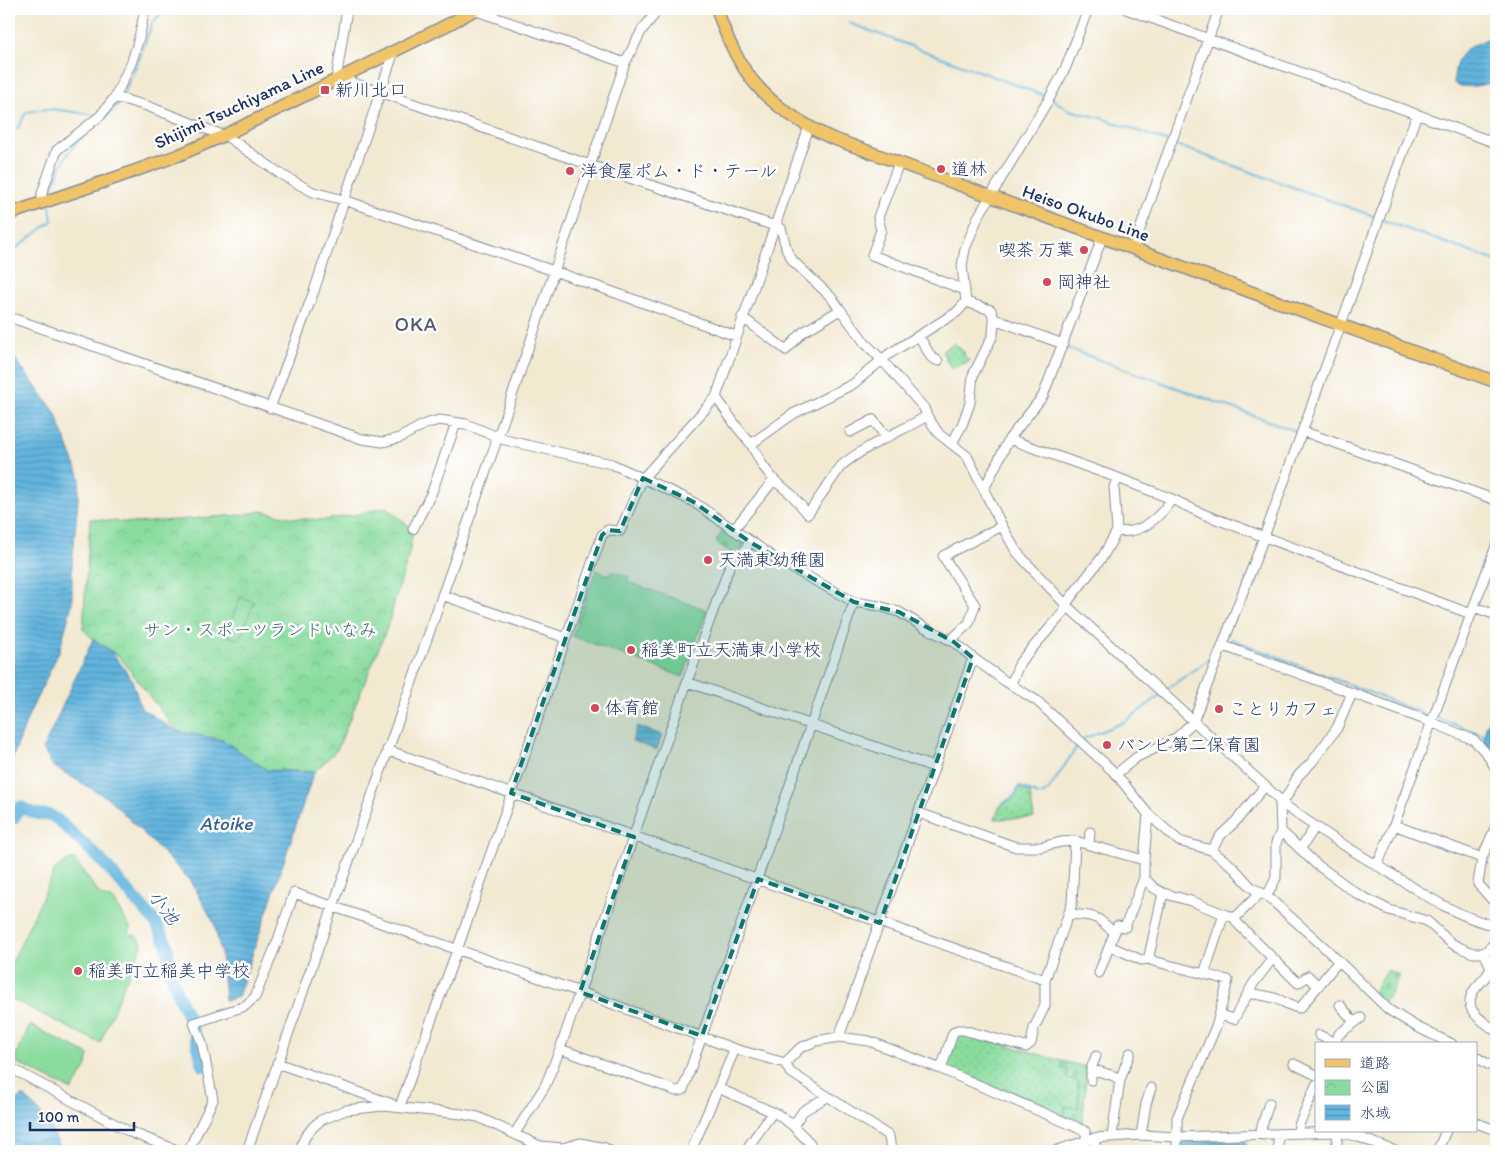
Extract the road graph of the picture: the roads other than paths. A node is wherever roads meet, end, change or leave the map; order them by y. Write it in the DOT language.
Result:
graph roads {
  1 [pos="145,9"];
  2 [pos="348,9"];
  3 [pos="659,9"];
  4 [pos="717,9"];
  5 [pos="1088,9"];
  6 [pos="1126,9"];
  7 [pos="1219,9"];
  8 [pos="475,10"];
  9 [pos="1208,38"];
  10 [pos="394,51"];
  11 [pos="625,63"];
  12 [pos="338,79"];
  13 [pos="379,93"];
  14 [pos="119,98"];
  15 [pos="1417,114"];
  16 [pos="809,127"];
  17 [pos="224,135"];
  18 [pos="1496,143"];
  19 [pos="899,163"];
  20 [pos="590,165"];
  21 [pos="991,196"];
  22 [pos="344,200"];
  23 [pos="42,202"];
  24 [pos="9,214"];
  25 [pos="774,226"];
  26 [pos="1102,238"];
  27 [pos="1133,249"];
  28 [pos="554,271"];
  29 [pos="965,290"];
  30 [pos="966,302"];
  31 [pos="840,310"];
  32 [pos="9,317"];
  33 [pos="742,317"];
  34 [pos="994,319"];
  35 [pos="1340,324"];
  36 [pos="736,336"];
  37 [pos="919,336"];
  38 [pos="1063,344"];
  39 [pos="882,360"];
  40 [pos="938,361"];
  41 [pos="1496,382"];
  42 [pos="716,397"];
  43 [pos="270,408"];
  44 [pos="927,416"];
  45 [pos="456,423"];
  46 [pos="1302,431"];
  47 [pos="850,432"];
  48 [pos="498,438"];
  49 [pos="887,438"];
  50 [pos="1009,439"];
  51 [pos="952,443"];
  52 [pos="751,444"];
  53 [pos="644,478"];
  54 [pos="1118,478"];
  55 [pos="774,480"];
  56 [pos="984,489"];
  57 [pos="1172,499"];
  58 [pos="1496,500"];
  59 [pos="1002,526"];
  60 [pos="413,529"];
  61 [pos="733,530"];
  62 [pos="1117,531"];
  63 [pos="1264,537"];
  64 [pos="750,542"];
  65 [pos="1496,546"];
  66 [pos="442,595"];
  67 [pos="854,602"];
  68 [pos="1067,606"];
  69 [pos="1473,610"];
  70 [pos="1496,615"];
  71 [pos="566,638"];
  72 [pos="951,640"];
  73 [pos="1224,646"];
  74 [pos="973,658"];
  75 [pos="687,682"];
  76 [pos="1011,684"];
  77 [pos="1352,693"];
  78 [pos="1193,722"];
  79 [pos="1431,722"];
  80 [pos="812,725"];
  81 [pos="387,750"];
  82 [pos="934,768"];
  83 [pos="1496,769"];
  84 [pos="1116,774"];
  85 [pos="1265,786"];
  86 [pos="511,793"];
  87 [pos="1280,802"];
  88 [pos="919,813"];
  89 [pos="1148,814"];
  90 [pos="1394,825"];
  91 [pos="1496,826"];
  92 [pos="1315,827"];
  93 [pos="1281,831"];
  94 [pos="1090,832"];
  95 [pos="634,837"];
  96 [pos="1075,841"];
  97 [pos="1089,844"];
  98 [pos="1301,848"];
  99 [pos="1210,850"];
  100 [pos="1482,858"];
  101 [pos="1144,860"];
  102 [pos="1377,866"];
  103 [pos="1144,878"];
  104 [pos="758,879"];
  105 [pos="1163,893"];
  106 [pos="1264,895"];
  107 [pos="1496,904"];
  108 [pos="332,906"];
  109 [pos="1068,914"];
  110 [pos="1224,914"];
  111 [pos="1235,918"];
  112 [pos="880,924"];
  113 [pos="1496,926"];
  114 [pos="1115,932"];
  115 [pos="1496,942"];
  116 [pos="1110,946"];
  117 [pos="457,950"];
  118 [pos="1484,953"];
  119 [pos="1273,958"];
  120 [pos="1151,959"];
  121 [pos="1338,962"];
  122 [pos="1099,973"];
  123 [pos="1204,974"];
  124 [pos="1045,980"];
  125 [pos="1318,986"];
  126 [pos="580,992"];
  127 [pos="1248,994"];
  128 [pos="1340,1005"];
  129 [pos="1219,1015"];
  130 [pos="1496,1031"];
  131 [pos="1319,1035"];
  132 [pos="702,1036"];
  133 [pos="839,1037"];
  134 [pos="1334,1042"];
  135 [pos="1336,1042"];
  136 [pos="1448,1042"];
  137 [pos="735,1049"];
  138 [pos="560,1050"];
  139 [pos="1130,1053"];
  140 [pos="1096,1056"];
  141 [pos="1478,1058"];
  142 [pos="277,1063"];
  143 [pos="785,1063"];
  144 [pos="9,1067"];
  145 [pos="1297,1068"];
  146 [pos="941,1069"];
  147 [pos="1091,1069"];
  148 [pos="1496,1069"];
  149 [pos="1315,1075"];
  150 [pos="1091,1080"];
  151 [pos="1120,1080"];
  152 [pos="1315,1087"];
  153 [pos="718,1088"];
  154 [pos="1151,1088"];
  155 [pos="827,1097"];
  156 [pos="1269,1103"];
  157 [pos="400,1106"];
  158 [pos="774,1112"];
  159 [pos="1478,1124"];
  160 [pos="793,1126"];
  161 [pos="1496,1130"];
  162 [pos="1338,1132"];
  163 [pos="1446,1132"];
  164 [pos="1298,1133"];
  165 [pos="515,1134"];
  166 [pos="1141,1134"];
  167 [pos="1278,1134"];
  168 [pos="1360,1134"];
  169 [pos="1263,1135"];
  170 [pos="1112,1136"];
  171 [pos="1177,1137"];
  172 [pos="1091,1138"];
  173 [pos="810,1143"];
  174 [pos="1381,1149"];
  175 [pos="563,1150"];
  176 [pos="179,1151"];
  177 [pos="188,1151"];
  178 [pos="247,1151"];
  179 [pos="299,1151"];
  180 [pos="609,1151"];
  181 [pos="691,1151"];
  182 [pos="745,1151"];
  183 [pos="891,1151"];
  184 [pos="1055,1151"];
  185 [pos="1096,1151"];
  186 [pos="1177,1151"];
  187 [pos="1278,1151"];
  188 [pos="1336,1151"];
  189 [pos="1395,1151"];
  190 [pos="1437,1151"];
  1 -- 14 [label="street"];
  2 -- 12 [label="street"];
  3 -- 11 [label="street"];
  4 -- 16 [label="main road, Heiso Okubo Line"];
  5 -- 21 [label="street"];
  6 -- 9 [label="street"];
  7 -- 9 [label="street"];
  8 -- 10 [label="main road, Shijimi Tsuchiyama Line"];
  8 -- 11 [label="street"];
  9 -- 15 [label="street"];
  9 -- 27 [label="street"];
  10 -- 12 [label="main road, Shijimi Tsuchiyama Line"];
  10 -- 13 [label="street"];
  11 -- 20 [label="street"];
  12 -- 13 [label="street"];
  12 -- 17 [label="main road, Shijimi Tsuchiyama Line"];
  13 -- 20 [label="street"];
  13 -- 22 [label="street"];
  14 -- 17 [label="street"];
  14 -- 23 [label="street"];
  15 -- 18 [label="street"];
  15 -- 35 [label="street"];
  16 -- 19 [label="main road, Heiso Okubo Line"];
  16 -- 25 [label="street"];
  17 -- 22 [label="street"];
  17 -- 23 [label="main road, Shijimi Tsuchiyama Line"];
  19 -- 21 [label="main road, Heiso Okubo Line"];
  19 -- 29 [label="street"];
  20 -- 25 [label="street"];
  20 -- 28 [label="street"];
  21 -- 26 [label="main road, Heiso Okubo Line"];
  21 -- 29 [label="street"];
  22 -- 28 [label="street"];
  22 -- 43 [label="street"];
  23 -- 24 [label="main road, Shijimi Tsuchiyama Line"];
  25 -- 31 [label="street"];
  25 -- 33 [label="street"];
  26 -- 27 [label="main road, Heiso Okubo Line"];
  26 -- 38 [label="street"];
  27 -- 35 [label="main road, Heiso Okubo Line"];
  28 -- 36 [label="street"];
  28 -- 48 [label="street"];
  29 -- 30 [label="street"];
  30 -- 34 [label="street"];
  30 -- 37 [label="street"];
  31 -- 33 [label="street"];
  31 -- 39 [label="street"];
  32 -- 43 [label="street"];
  33 -- 36 [label="street"];
  34 -- 38 [label="street"];
  34 -- 51 [label="street"];
  35 -- 41 [label="main road, Heiso Okubo Line"];
  35 -- 46 [label="street"];
  36 -- 42 [label="street"];
  37 -- 39 [label="street"];
  37 -- 40 [label="street"];
  38 -- 50 [label="street"];
  39 -- 44 [label="street"];
  39 -- 52 [label="street"];
  42 -- 52 [label="street"];
  42 -- 53 [label="street"];
  43 -- 45 [label="street"];
  44 -- 49 [label="street"];
  44 -- 51 [label="street"];
  45 -- 48 [label="street"];
  45 -- 60 [label="street"];
  46 -- 58 [label="street"];
  46 -- 63 [label="street"];
  47 -- 49 [label="street"];
  48 -- 53 [label="street"];
  48 -- 66 [label="street"];
  49 -- 55 [label="street"];
  50 -- 54 [label="street"];
  50 -- 56 [label="street"];
  51 -- 56 [label="street"];
  52 -- 55 [label="street"];
  53 -- 61 [label="street"];
  53 -- 71 [label="street"];
  54 -- 57 [label="street"];
  54 -- 62 [label="street"];
  55 -- 61 [label="street"];
  56 -- 59 [label="street"];
  57 -- 62 [label="street"];
  57 -- 63 [label="street"];
  59 -- 68 [label="street"];
  59 -- 72 [label="street"];
  61 -- 64 [label="street"];
  62 -- 68 [label="street"];
  63 -- 69 [label="street"];
  63 -- 73 [label="street"];
  64 -- 67 [label="street"];
  64 -- 75 [label="street"];
  65 -- 69 [label="street"];
  66 -- 71 [label="street"];
  66 -- 81 [label="street"];
  67 -- 72 [label="street"];
  67 -- 80 [label="street"];
  68 -- 76 [label="street"];
  68 -- 78 [label="street"];
  69 -- 70 [label="street"];
  69 -- 79 [label="street"];
  71 -- 86 [label="street"];
  72 -- 74 [label="street"];
  73 -- 77 [label="street"];
  73 -- 78 [label="street"];
  74 -- 76 [label="street"];
  74 -- 82 [label="street"];
  75 -- 80 [label="street"];
  75 -- 95 [label="street"];
  76 -- 84 [label="street"];
  77 -- 79 [label="street"];
  77 -- 87 [label="street"];
  78 -- 84 [label="street"];
  78 -- 85 [label="street"];
  79 -- 83 [label="street"];
  79 -- 90 [label="street"];
  80 -- 82 [label="street"];
  80 -- 104 [label="street"];
  81 -- 86 [label="street"];
  81 -- 108 [label="street"];
  82 -- 88 [label="street"];
  84 -- 89 [label="street"];
  85 -- 87 [label="street"];
  85 -- 99 [label="street"];
  86 -- 95 [label="street"];
  86 -- 117 [label="street"];
  87 -- 92 [label="street"];
  87 -- 93 [label="street"];
  88 -- 96 [label="street"];
  88 -- 112 [label="street"];
  89 -- 99 [label="street"];
  89 -- 101 [label="street"];
  90 -- 100 [label="street"];
  90 -- 102 [label="street"];
  91 -- 100 [label="street"];
  92 -- 98 [label="street"];
  92 -- 102 [label="street"];
  93 -- 98 [label="street"];
  93 -- 106 [label="street"];
  94 -- 97 [label="street"];
  95 -- 104 [label="street"];
  95 -- 126 [label="street"];
  96 -- 97 [label="street"];
  96 -- 109 [label="street"];
  97 -- 101 [label="street"];
  98 -- 118 [label="street"];
  99 -- 106 [label="street"];
  100 -- 107 [label="street"];
  101 -- 103 [label="street"];
  102 -- 113 [label="street"];
  103 -- 105 [label="street"];
  103 -- 114 [label="street"];
  104 -- 112 [label="street"];
  104 -- 132 [label="street"];
  105 -- 110 [label="street"];
  105 -- 120 [label="street"];
  106 -- 111 [label="street"];
  106 -- 121 [label="street"];
  108 -- 117 [label="street"];
  108 -- 142 [label="street"];
  108 -- 177 [label="street"];
  109 -- 114 [label="street"];
  109 -- 124 [label="street"];
  110 -- 111 [label="street"];
  110 -- 123 [label="street"];
  111 -- 119 [label="street"];
  112 -- 124 [label="street"];
  112 -- 133 [label="street"];
  114 -- 116 [label="street"];
  115 -- 118 [label="street"];
  116 -- 120 [label="street"];
  116 -- 122 [label="street"];
  117 -- 126 [label="street"];
  117 -- 157 [label="street"];
  118 -- 130 [label="street"];
  119 -- 125 [label="street"];
  119 -- 127 [label="street"];
  120 -- 123 [label="street"];
  121 -- 125 [label="street"];
  121 -- 136 [label="street"];
  123 -- 129 [label="street"];
  124 -- 146 [label="street"];
  125 -- 127 [label="street"];
  126 -- 132 [label="street"];
  126 -- 138 [label="street"];
  127 -- 129 [label="street"];
  128 -- 135 [label="street"];
  129 -- 171 [label="street"];
  131 -- 134 [label="street"];
  132 -- 137 [label="street"];
  132 -- 138 [label="street"];
  133 -- 143 [label="street"];
  133 -- 146 [label="street"];
  137 -- 143 [label="street"];
  137 -- 153 [label="street"];
  138 -- 165 [label="street"];
  139 -- 151 [label="street"];
  140 -- 147 [label="street"];
  141 -- 148 [label="street"];
  142 -- 157 [label="street"];
  142 -- 178 [label="street"];
  143 -- 155 [label="street"];
  144 -- 176 [label="street"];
  145 -- 149 [label="street"];
  146 -- 172 [label="street"];
  147 -- 150 [label="street"];
  147 -- 151 [label="street"];
  151 -- 170 [label="street"];
  152 -- 164 [label="street"];
  153 -- 158 [label="street"];
  153 -- 181 [label="street"];
  154 -- 166 [label="street"];
  155 -- 160 [label="street"];
  155 -- 183 [label="street"];
  156 -- 169 [label="street"];
  157 -- 165 [label="street"];
  157 -- 179 [label="street"];
  158 -- 160 [label="street"];
  158 -- 182 [label="street"];
  159 -- 161 [label="street"];
  160 -- 173 [label="street"];
  162 -- 164 [label="street"];
  162 -- 168 [label="street"];
  162 -- 188 [label="street"];
  163 -- 190 [label="street"];
  164 -- 167 [label="street"];
  165 -- 175 [label="street"];
  166 -- 170 [label="street"];
  166 -- 171 [label="street"];
  167 -- 169 [label="street"];
  167 -- 187 [label="street"];
  168 -- 174 [label="street"];
  169 -- 171 [label="street"];
  170 -- 172 [label="street"];
  171 -- 186 [label="street"];
  172 -- 184 [label="street"];
  172 -- 185 [label="street"];
  174 -- 189 [label="street"];
  175 -- 180 [label="street"];
}
